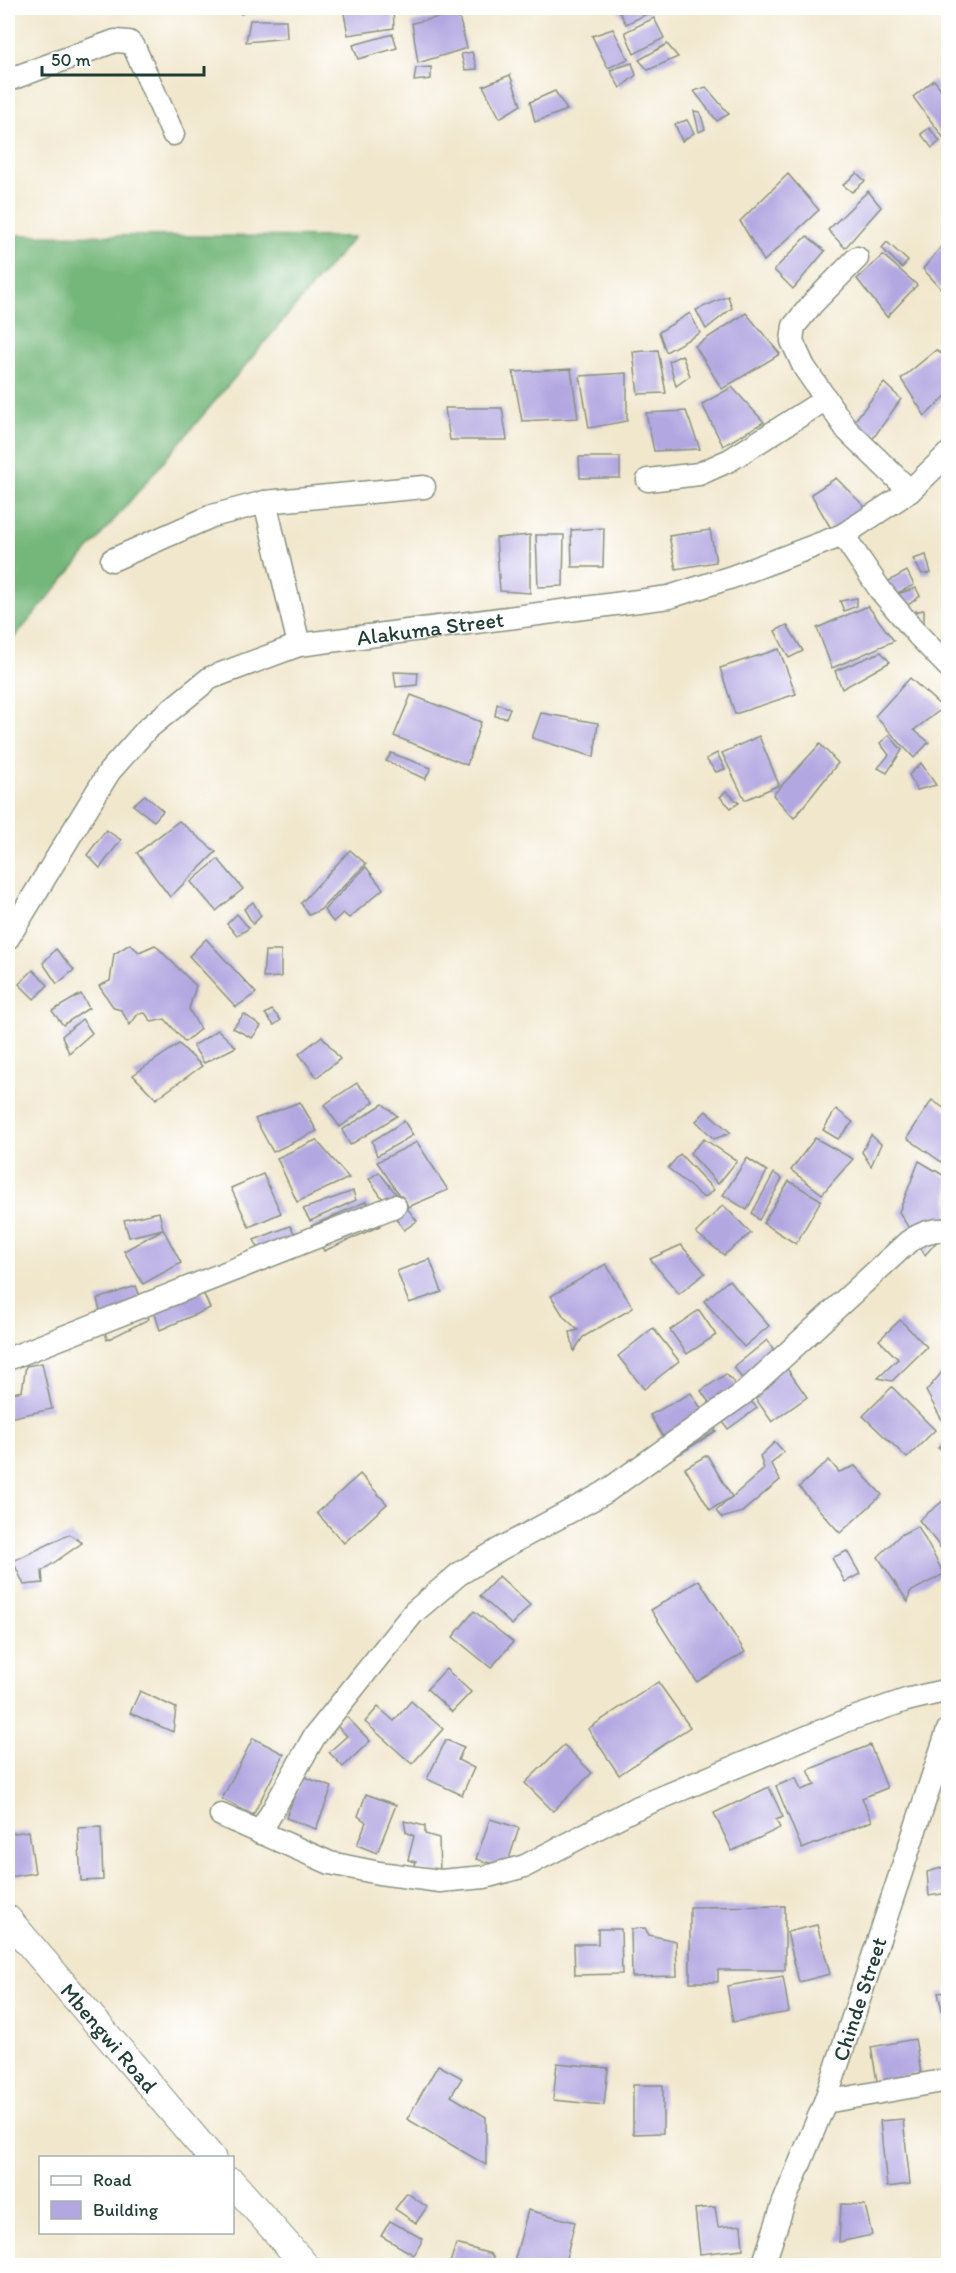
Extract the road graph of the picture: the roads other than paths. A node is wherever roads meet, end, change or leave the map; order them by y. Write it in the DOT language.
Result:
graph roads {
  1 [pos="8,80"];
  2 [pos="173,134"];
  3 [pos="857,258"];
  4 [pos="826,399"];
  5 [pos="948,453"];
  6 [pos="648,480"];
  7 [pos="424,487"];
  8 [pos="910,491"];
  9 [pos="265,502"];
  10 [pos="843,535"];
  11 [pos="112,560"];
  12 [pos="299,645"];
  13 [pos="948,666"];
  14 [pos="8,938"];
  15 [pos="395,1206"];
  16 [pos="948,1230"];
  17 [pos="8,1359"];
  18 [pos="948,1690"];
  19 [pos="948,1730"];
  20 [pos="220,1815"];
  21 [pos="260,1833"];
  22 [pos="8,1919"];
  23 [pos="948,2080"];
  24 [pos="825,2102"];
  25 [pos="211,2156"];
  26 [pos="234,2184"];
  27 [pos="306,2265"];
  28 [pos="763,2265"];
  1 -- 2 [label="street"];
  3 -- 4 [label="street"];
  4 -- 6 [label="street"];
  4 -- 8 [label="street"];
  5 -- 8 [label="street, Alakuma Street"];
  7 -- 9 [label="street"];
  8 -- 10 [label="street, Alakuma Street"];
  9 -- 11 [label="street"];
  9 -- 12 [label="street"];
  10 -- 12 [label="street, Alakuma Street"];
  10 -- 13 [label="street"];
  12 -- 14 [label="street, Alakuma Street"];
  15 -- 17 [label="street"];
  16 -- 21 [label="street"];
  18 -- 21 [label="street"];
  19 -- 24 [label="street, Chinde Street"];
  20 -- 21 [label="street"];
  22 -- 25 [label="main road, Mbengwi Road"];
  23 -- 24 [label="street"];
  24 -- 28 [label="street, Chinde Street"];
  26 -- 27 [label="main road"];
}
